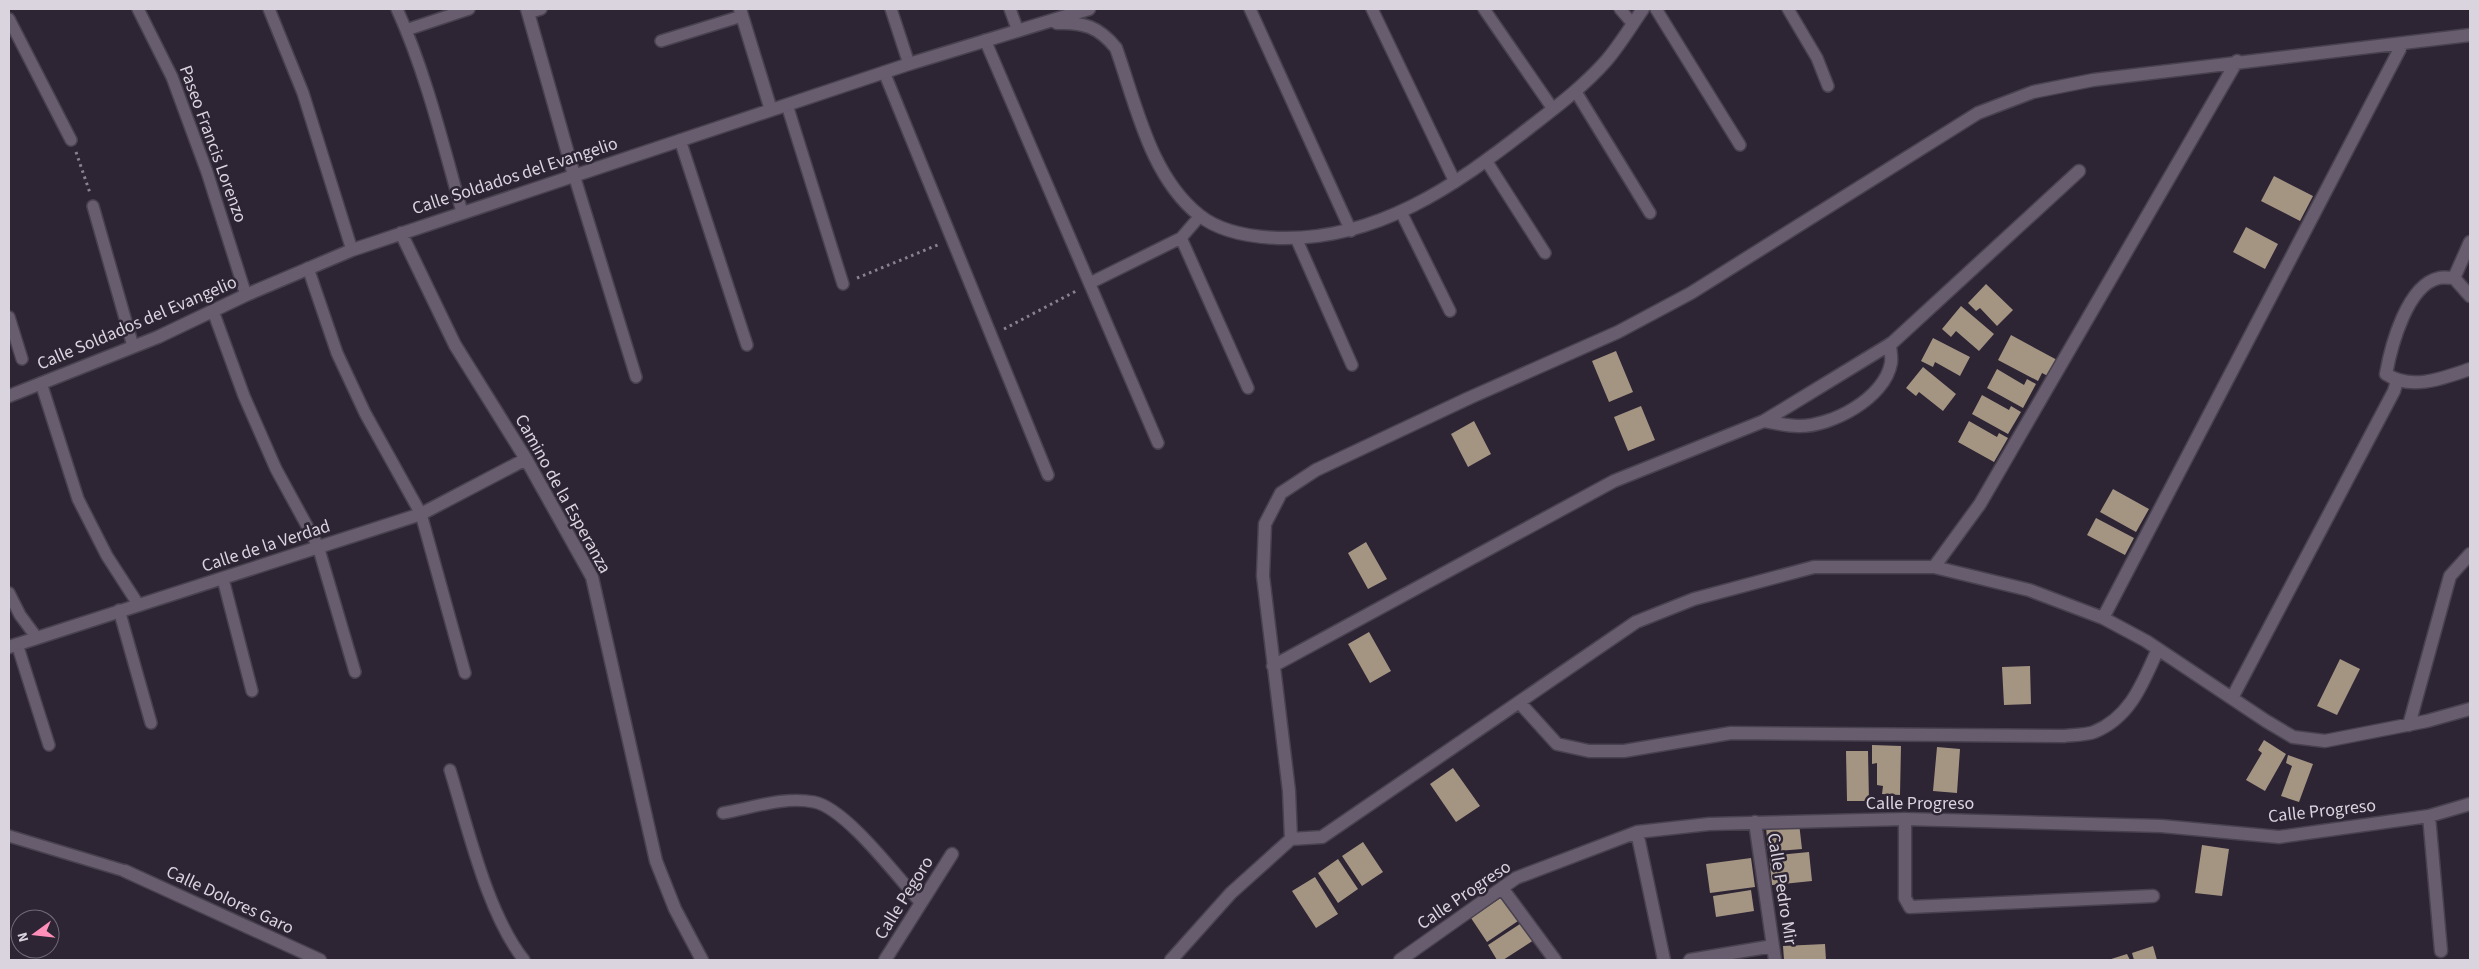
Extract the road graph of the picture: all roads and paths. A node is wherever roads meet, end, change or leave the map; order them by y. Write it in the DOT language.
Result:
graph roads {
  1 [pos="138,9"];
  2 [pos="269,9"];
  3 [pos="397,9"];
  4 [pos="469,9"];
  5 [pos="891,9"];
  6 [pos="1010,9"];
  7 [pos="1088,9"];
  8 [pos="1250,9"];
  9 [pos="1372,9"];
  10 [pos="1484,9"];
  11 [pos="1620,9"];
  12 [pos="1643,9"];
  13 [pos="1656,9"];
  14 [pos="1788,9"];
  15 [pos="532,10"];
  16 [pos="741,12"];
  17 [pos="9,20"];
  18 [pos="1045,23"];
  19 [pos="1633,24"];
  20 [pos="406,30"];
  21 [pos="1018,31"];
  22 [pos="2470,35"];
  23 [pos="985,40"];
  24 [pos="661,41"];
  25 [pos="2403,43"];
  26 [pos="2237,62"];
  27 [pos="909,64"];
  28 [pos="884,72"];
  29 [pos="1828,86"];
  30 [pos="1576,92"];
  31 [pos="787,104"];
  32 [pos="1553,109"];
  33 [pos="771,110"];
  34 [pos="71,140"];
  35 [pos="680,140"];
  36 [pos="1740,145"];
  37 [pos="1487,162"];
  38 [pos="2079,171"];
  39 [pos="574,175"];
  40 [pos="1455,182"];
  41 [pos="93,206"];
  42 [pos="462,212"];
  43 [pos="1401,212"];
  44 [pos="1650,213"];
  45 [pos="1200,216"];
  46 [pos="1351,231"];
  47 [pos="401,233"];
  48 [pos="1181,238"];
  49 [pos="1296,238"];
  50 [pos="953,239"];
  51 [pos="2470,242"];
  52 [pos="352,250"];
  53 [pos="1545,253"];
  54 [pos="308,268"];
  55 [pos="2454,278"];
  56 [pos="1090,283"];
  57 [pos="843,284"];
  58 [pos="246,295"];
  59 [pos="2470,296"];
  60 [pos="213,311"];
  61 [pos="1450,311"];
  62 [pos="9,318"];
  63 [pos="992,335"];
  64 [pos="1890,344"];
  65 [pos="133,346"];
  66 [pos="747,346"];
  67 [pos="22,359"];
  68 [pos="1352,365"];
  69 [pos="2470,369"];
  70 [pos="636,378"];
  71 [pos="2397,381"];
  72 [pos="41,383"];
  73 [pos="1248,388"];
  74 [pos="9,396"];
  75 [pos="1764,421"];
  76 [pos="1158,443"];
  77 [pos="526,459"];
  78 [pos="1048,475"];
  79 [pos="421,514"];
  80 [pos="318,546"];
  81 [pos="2470,554"];
  82 [pos="1934,567"];
  83 [pos="222,579"];
  84 [pos="9,594"];
  85 [pos="138,604"];
  86 [pos="119,610"];
  87 [pos="2103,618"];
  88 [pos="37,638"];
  89 [pos="13,646"];
  90 [pos="2158,649"];
  91 [pos="1274,666"];
  92 [pos="355,672"];
  93 [pos="465,673"];
  94 [pos="252,691"];
  95 [pos="2232,698"];
  96 [pos="1519,702"];
  97 [pos="2470,708"];
  98 [pos="151,723"];
  99 [pos="2409,725"];
  100 [pos="49,745"];
  101 [pos="450,770"];
  102 [pos="2470,804"];
  103 [pos="723,813"];
  104 [pos="2429,816"];
  105 [pos="1905,819"];
  106 [pos="1755,822"];
  107 [pos="1637,832"];
  108 [pos="9,836"];
  109 [pos="1291,839"];
  110 [pos="952,854"];
  111 [pos="125,871"];
  112 [pos="1502,888"];
  113 [pos="2153,896"];
  114 [pos="921,903"];
  115 [pos="1773,946"];
  116 [pos="2442,950"];
  117 [pos="1417,956"];
  118 [pos="320,960"];
  119 [pos="524,960"];
  120 [pos="702,960"];
  121 [pos="885,960"];
  122 [pos="1172,960"];
  123 [pos="1400,960"];
  124 [pos="1555,960"];
  125 [pos="1664,960"];
  126 [pos="1690,960"];
  127 [pos="1776,960"];
  1 -- 58 [label="lane, Paseo Francis Lorenzo"];
  2 -- 52 [label="lane"];
  3 -- 20 [label="lane"];
  4 -- 20 [label="lane"];
  5 -- 27 [label="lane"];
  6 -- 21 [label="lane"];
  7 -- 18 [label="street"];
  8 -- 46 [label="lane"];
  9 -- 40 [label="lane"];
  10 -- 32 [label="lane"];
  11 -- 19 [label="lane"];
  12 -- 19 [label="street"];
  13 -- 36 [label="lane"];
  14 -- 29 [label="lane"];
  15 -- 39 [label="street"];
  16 -- 24 [label="lane"];
  16 -- 33 [label="street"];
  17 -- 34 [label="lane"];
  18 -- 21 [label="street, Calle Soldados del Evangelio"];
  18 -- 45 [label="street"];
  19 -- 30 [label="street"];
  20 -- 42 [label="lane"];
  21 -- 23 [label="street, Calle Soldados del Evangelio"];
  22 -- 25 [label="street"];
  23 -- 27 [label="street, Calle Soldados del Evangelio"];
  23 -- 56 [label="lane"];
  25 -- 26 [label="street"];
  25 -- 87 [label="street"];
  26 -- 82 [label="street"];
  26 -- 91 [label="street"];
  27 -- 28 [label="street, Calle Soldados del Evangelio"];
  28 -- 31 [label="street, Calle Soldados del Evangelio"];
  28 -- 50 [label="lane"];
  30 -- 32 [label="street"];
  30 -- 44 [label="lane"];
  31 -- 33 [label="street, Calle Soldados del Evangelio"];
  31 -- 57 [label="lane"];
  32 -- 37 [label="street"];
  33 -- 35 [label="street, Calle Soldados del Evangelio"];
  34 -- 41 [label="path"];
  35 -- 39 [label="street, Calle Soldados del Evangelio"];
  35 -- 66 [label="lane"];
  37 -- 40 [label="street"];
  37 -- 53 [label="lane"];
  38 -- 64 [label="street"];
  39 -- 42 [label="street, Calle Soldados del Evangelio"];
  39 -- 70 [label="lane"];
  40 -- 43 [label="street"];
  41 -- 65 [label="lane"];
  42 -- 47 [label="street, Calle Soldados del Evangelio"];
  43 -- 46 [label="street"];
  43 -- 61 [label="lane"];
  45 -- 48 [label="lane"];
  45 -- 49 [label="street"];
  46 -- 49 [label="street"];
  47 -- 52 [label="street, Calle Soldados del Evangelio"];
  47 -- 77 [label="street, Camino de la Esperanza"];
  48 -- 56 [label="lane"];
  48 -- 73 [label="lane"];
  49 -- 68 [label="lane"];
  50 -- 57 [label="path"];
  50 -- 63 [label="lane"];
  51 -- 55 [label="street"];
  52 -- 54 [label="street, Calle Soldados del Evangelio"];
  54 -- 58 [label="street, Calle Soldados del Evangelio"];
  54 -- 79 [label="lane"];
  55 -- 59 [label="street"];
  55 -- 71 [label="street"];
  56 -- 63 [label="path"];
  56 -- 76 [label="lane"];
  58 -- 60 [label="street, Calle Soldados del Evangelio"];
  60 -- 65 [label="street, Calle Soldados del Evangelio"];
  60 -- 80 [label="lane"];
  62 -- 67 [label="lane"];
  63 -- 78 [label="lane"];
  64 -- 75 [label="street"];
  64 -- 75 [label="street"];
  65 -- 72 [label="street, Calle Soldados del Evangelio"];
  69 -- 71 [label="street"];
  71 -- 95 [label="street"];
  72 -- 74 [label="street, Calle Soldados del Evangelio"];
  72 -- 85 [label="lane"];
  75 -- 91 [label="street"];
  77 -- 79 [label="street, Calle de la Verdad"];
  77 -- 120 [label="street, Camino de la Esperanza"];
  79 -- 80 [label="street, Calle de la Verdad"];
  79 -- 93 [label="lane"];
  80 -- 83 [label="street, Calle de la Verdad"];
  80 -- 92 [label="lane"];
  81 -- 99 [label="street"];
  82 -- 87 [label="street"];
  82 -- 96 [label="street"];
  83 -- 85 [label="street, Calle de la Verdad"];
  83 -- 94 [label="lane"];
  84 -- 88 [label="lane"];
  85 -- 86 [label="street, Calle de la Verdad"];
  86 -- 88 [label="street, Calle de la Verdad"];
  86 -- 98 [label="lane"];
  87 -- 90 [label="street"];
  88 -- 89 [label="street, Calle de la Verdad"];
  89 -- 100 [label="lane"];
  90 -- 95 [label="street"];
  90 -- 96 [label="street"];
  91 -- 109 [label="street"];
  95 -- 99 [label="street"];
  96 -- 109 [label="street"];
  97 -- 99 [label="street"];
  101 -- 119 [label="lane"];
  102 -- 104 [label="street, Calle Progreso"];
  103 -- 114 [label="lane"];
  104 -- 105 [label="street, Calle Progreso"];
  104 -- 116 [label="street"];
  105 -- 106 [label="street, Calle Progreso"];
  105 -- 113 [label="street"];
  106 -- 107 [label="street, Calle Progreso"];
  106 -- 115 [label="street, Calle Pedro Mir"];
  107 -- 112 [label="street, Calle Progreso"];
  107 -- 125 [label="street"];
  108 -- 111 [label="lane"];
  109 -- 122 [label="street"];
  110 -- 114 [label="street, Calle Pegoro"];
  111 -- 118 [label="street, Calle Dolores Garo"];
  112 -- 117 [label="street, Calle Progreso"];
  112 -- 124 [label="street"];
  114 -- 121 [label="street, Calle Pegoro"];
  115 -- 126 [label="street"];
  115 -- 127 [label="street, Calle Pedro Mir"];
  117 -- 123 [label="street, Calle Progreso"];
}
